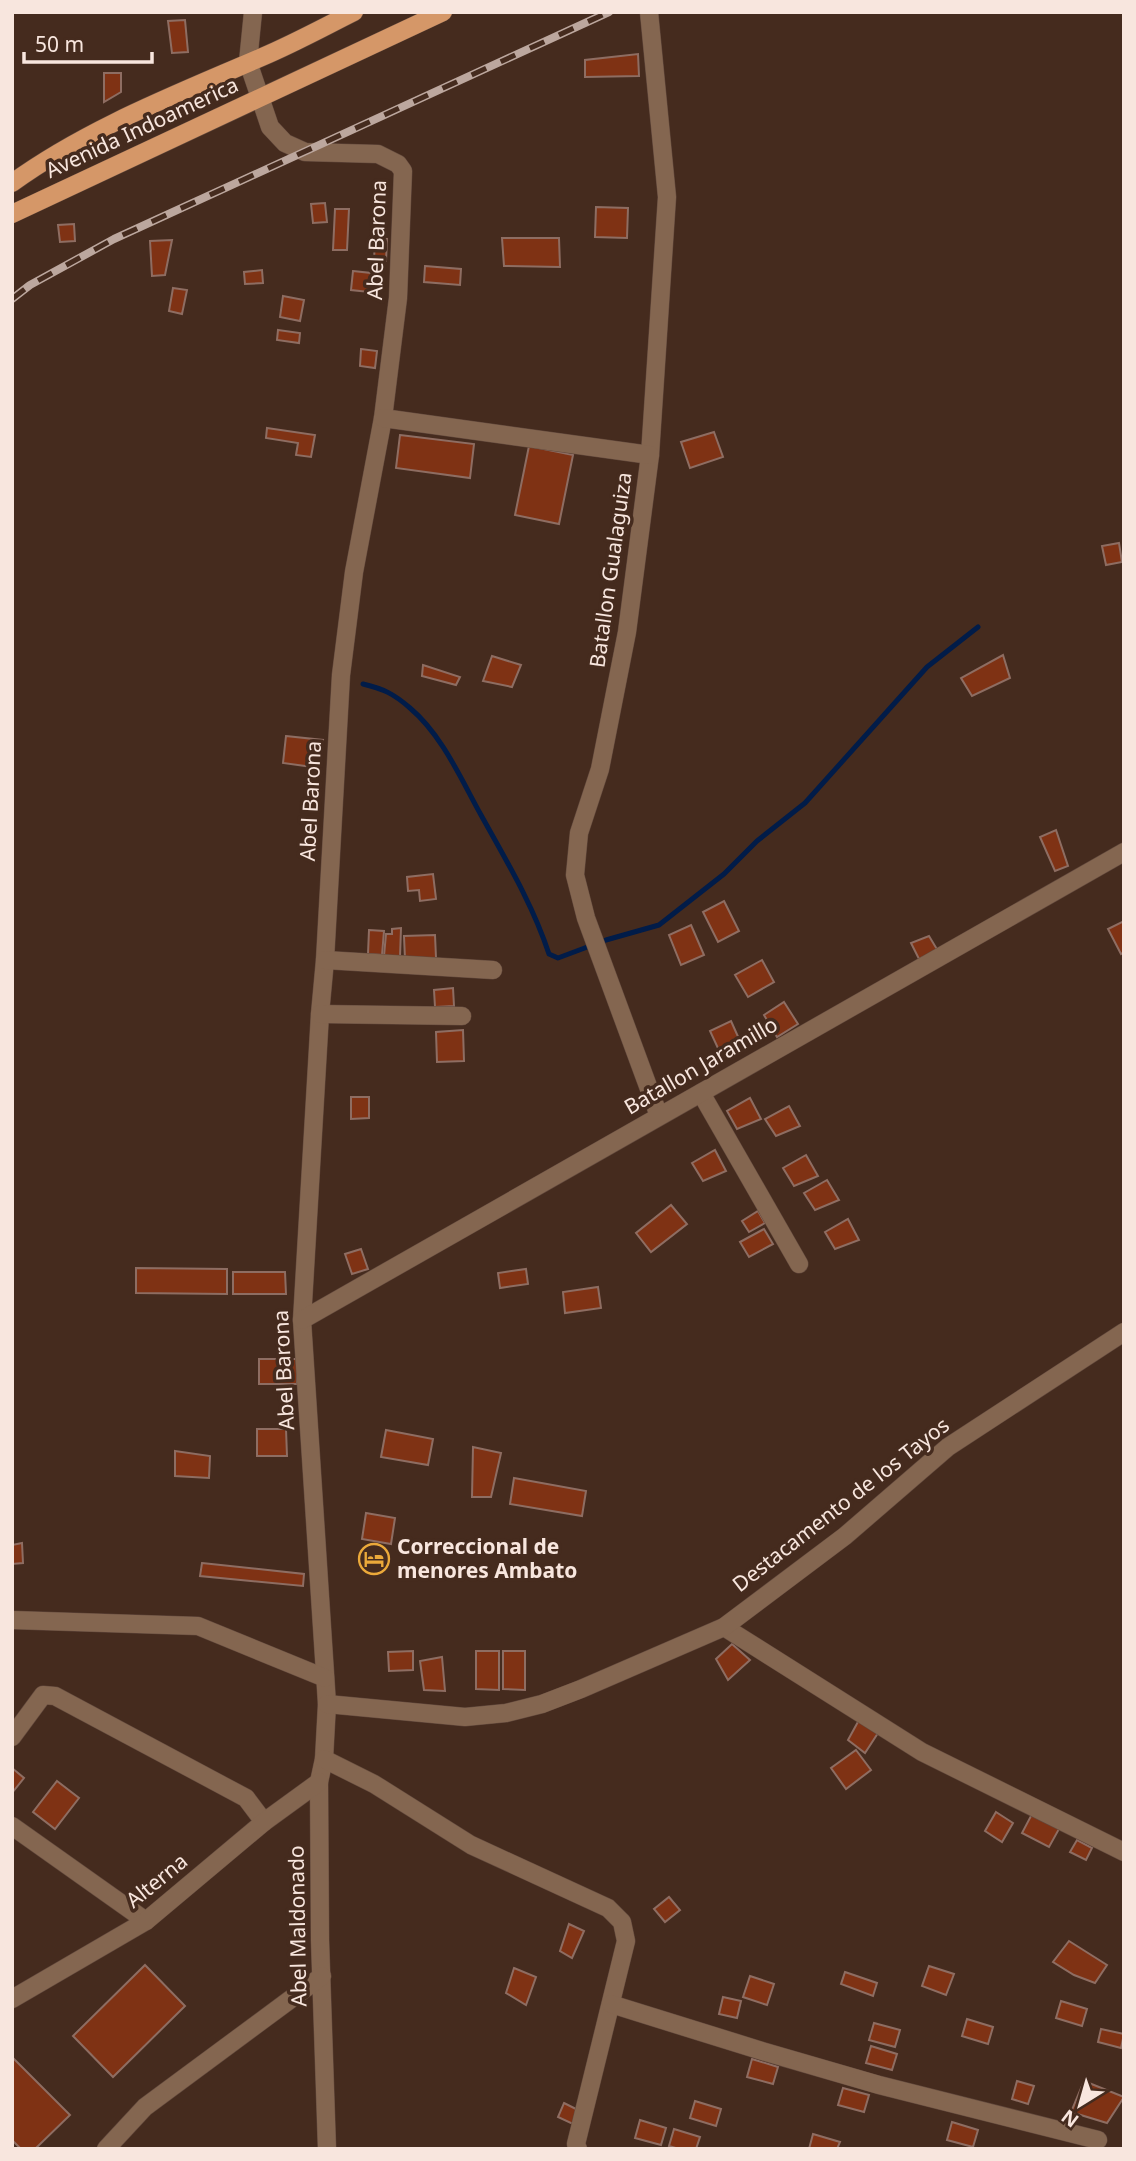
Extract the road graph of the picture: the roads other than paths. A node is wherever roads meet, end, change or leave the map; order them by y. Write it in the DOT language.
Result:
graph roads {
  1 [pos="253,12"];
  2 [pos="354,12"];
  3 [pos="443,12"];
  4 [pos="649,12"];
  5 [pos="248,62"];
  6 [pos="261,98"];
  7 [pos="12,183"];
  8 [pos="12,214"];
  9 [pos="383,418"];
  10 [pos="650,455"];
  11 [pos="1124,852"];
  12 [pos="325,960"];
  13 [pos="493,970"];
  14 [pos="320,1014"];
  15 [pos="462,1016"];
  16 [pos="701,1093"];
  17 [pos="659,1116"];
  18 [pos="799,1264"];
  19 [pos="302,1320"];
  20 [pos="1124,1332"];
  21 [pos="12,1620"];
  22 [pos="724,1627"];
  23 [pos="325,1678"];
  24 [pos="327,1704"];
  25 [pos="12,1737"];
  26 [pos="324,1759"];
  27 [pos="319,1782"];
  28 [pos="264,1822"];
  29 [pos="12,1826"];
  30 [pos="1124,1852"];
  31 [pos="146,1921"];
  32 [pos="322,1976"];
  33 [pos="12,1999"];
  34 [pos="611,2004"];
  35 [pos="1098,2140"];
  36 [pos="106,2149"];
  37 [pos="327,2149"];
  38 [pos="578,2149"];
  1 -- 5 [label="street, Abel Barona"];
  2 -- 5 [label="main road, Avenida Indoamerica"];
  3 -- 6 [label="main road, Avenida Indoamerica"];
  4 -- 10 [label="street, Batallon Gualaguiza"];
  5 -- 6 [label="street, Abel Barona"];
  5 -- 7 [label="main road, Avenida Indoamerica"];
  6 -- 8 [label="main road, Avenida Indoamerica"];
  6 -- 9 [label="street, Abel Barona"];
  9 -- 10 [label="street"];
  9 -- 12 [label="street, Abel Barona"];
  10 -- 17 [label="street, Batallon Gualaguiza"];
  11 -- 16 [label="street, Batallon Jaramillo"];
  12 -- 13 [label="street"];
  12 -- 14 [label="street, Abel Barona"];
  14 -- 15 [label="street"];
  14 -- 19 [label="street, Abel Barona"];
  16 -- 17 [label="street, Batallon Jaramillo"];
  16 -- 18 [label="street"];
  17 -- 19 [label="street, Batallon Jaramillo"];
  19 -- 23 [label="street, Abel Barona"];
  20 -- 22 [label="street, Destacamento de los Tayos"];
  21 -- 23 [label="street"];
  22 -- 24 [label="street, Destacamento de los Tayos"];
  22 -- 30 [label="street"];
  23 -- 24 [label="street, Abel Barona"];
  24 -- 26 [label="street, Abel Maldonado"];
  25 -- 28 [label="street"];
  26 -- 27 [label="street, Abel Maldonado"];
  26 -- 34 [label="street"];
  27 -- 28 [label="street, Alterna"];
  27 -- 32 [label="street, Abel Maldonado"];
  28 -- 31 [label="street, Alterna"];
  29 -- 31 [label="street"];
  31 -- 33 [label="street, Alterna"];
  32 -- 36 [label="street"];
  32 -- 37 [label="street, Abel Maldonado"];
  34 -- 35 [label="street"];
  34 -- 38 [label="street"];
}
